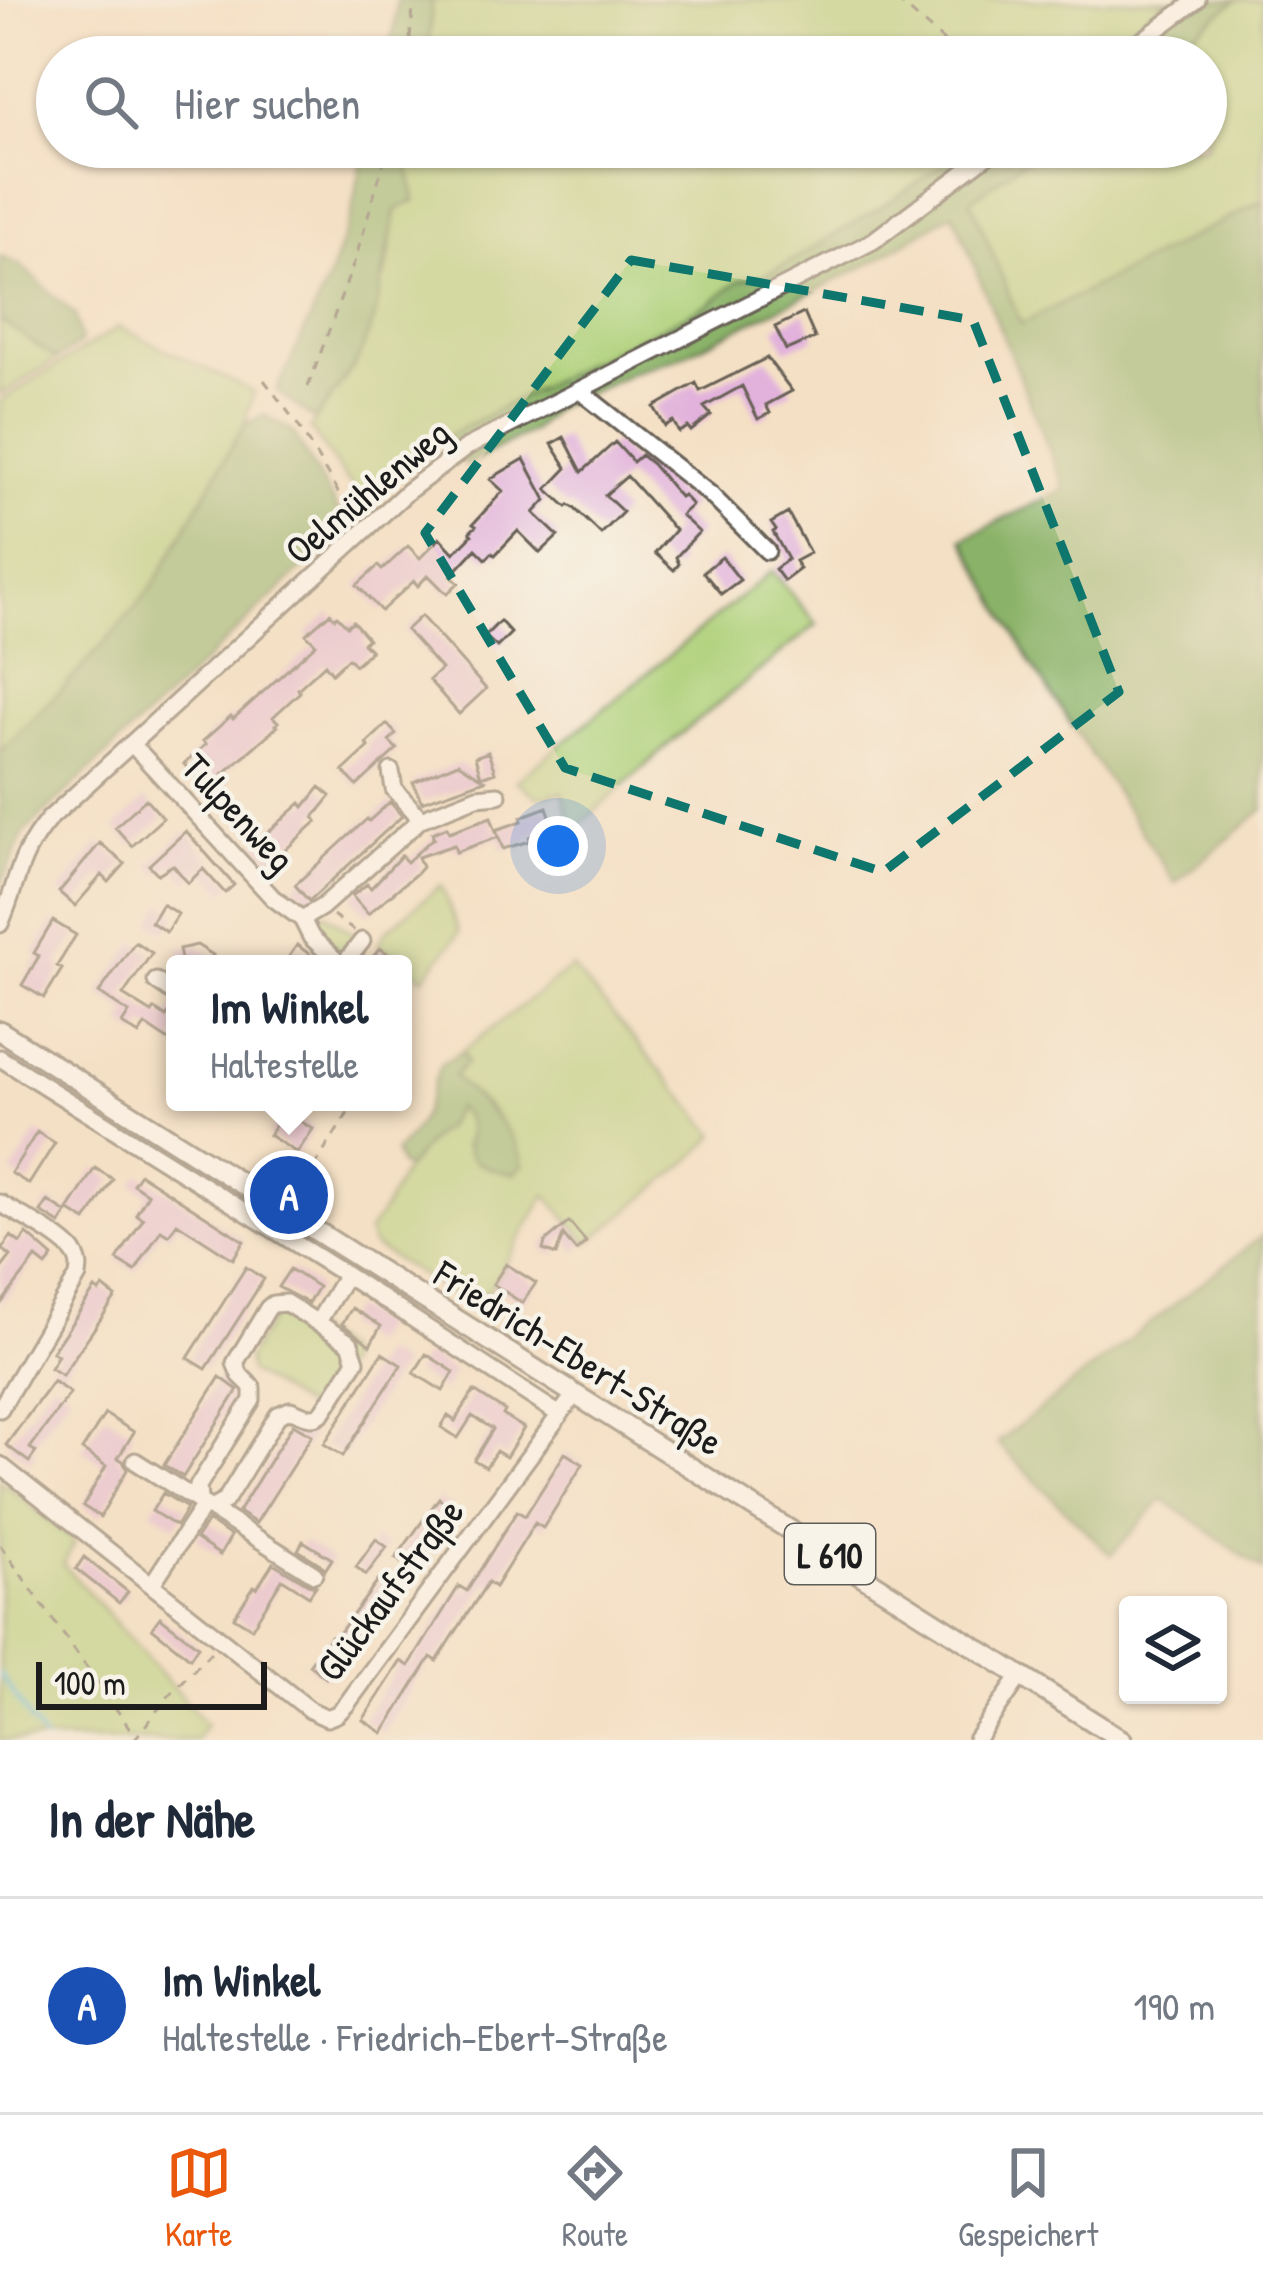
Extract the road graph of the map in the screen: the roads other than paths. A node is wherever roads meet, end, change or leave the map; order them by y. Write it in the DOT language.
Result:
graph roads {
  1 [pos="1198,0"];
  2 [pos="1149,36"];
  3 [pos="970,168"];
  4 [pos="580,391"];
  5 [pos="767,551"];
  6 [pos="132,744"];
  7 [pos="392,771"];
  8 [pos="498,795"];
  9 [pos="421,819"];
  10 [pos="302,919"];
  11 [pos="0,924"];
  12 [pos="362,941"];
  13 [pos="332,955"];
  14 [pos="350,955"];
  15 [pos="156,981"];
  16 [pos="166,988"];
  17 [pos="0,1030"];
  18 [pos="0,1058"];
  19 [pos="0,1203"];
  20 [pos="346,1275"];
  21 [pos="318,1322"];
  22 [pos="575,1394"];
  23 [pos="0,1409"];
  24 [pos="560,1414"];
  25 [pos="135,1461"];
  26 [pos="0,1466"];
  27 [pos="205,1504"];
  28 [pos="314,1574"];
  29 [pos="152,1584"];
  30 [pos="1021,1676"];
  31 [pos="976,1740"];
  32 [pos="1122,1740"];
  1 -- 2 [label="street"];
  3 -- 4 [label="street, Oelmühlenweg"];
  4 -- 5 [label="street"];
  4 -- 6 [label="street, Oelmühlenweg"];
  6 -- 10 [label="street, Tulpenweg"];
  6 -- 11 [label="street, Oelmühlenweg"];
  7 -- 9 [label="street"];
  8 -- 9 [label="street, Tulpenweg"];
  9 -- 10 [label="street, Tulpenweg"];
  10 -- 13 [label="street, Tulpenweg"];
  12 -- 14 [label="street"];
  15 -- 16 [label="street"];
  17 -- 22 [label="main road, Friedrich-Ebert-Straße / L 610"];
  18 -- 20 [label="street, Friedrich-Ebert-Straße"];
  19 -- 23 [label="street"];
  20 -- 21 [label="street"];
  20 -- 24 [label="street, Friedrich-Ebert-Straße"];
  21 -- 27 [label="street"];
  21 -- 27 [label="street"];
  22 -- 24 [label="street, Glückaufstraße"];
  22 -- 30 [label="main road, Friedrich-Ebert-Straße / L 610"];
  24 -- 29 [label="street, Glückaufstraße"];
  25 -- 27 [label="street"];
  26 -- 29 [label="street, Glückaufstraße"];
  27 -- 28 [label="street"];
  27 -- 29 [label="street"];
  30 -- 31 [label="street"];
  30 -- 32 [label="main road, Friedrich-Ebert-Straße / L 610"];
}
